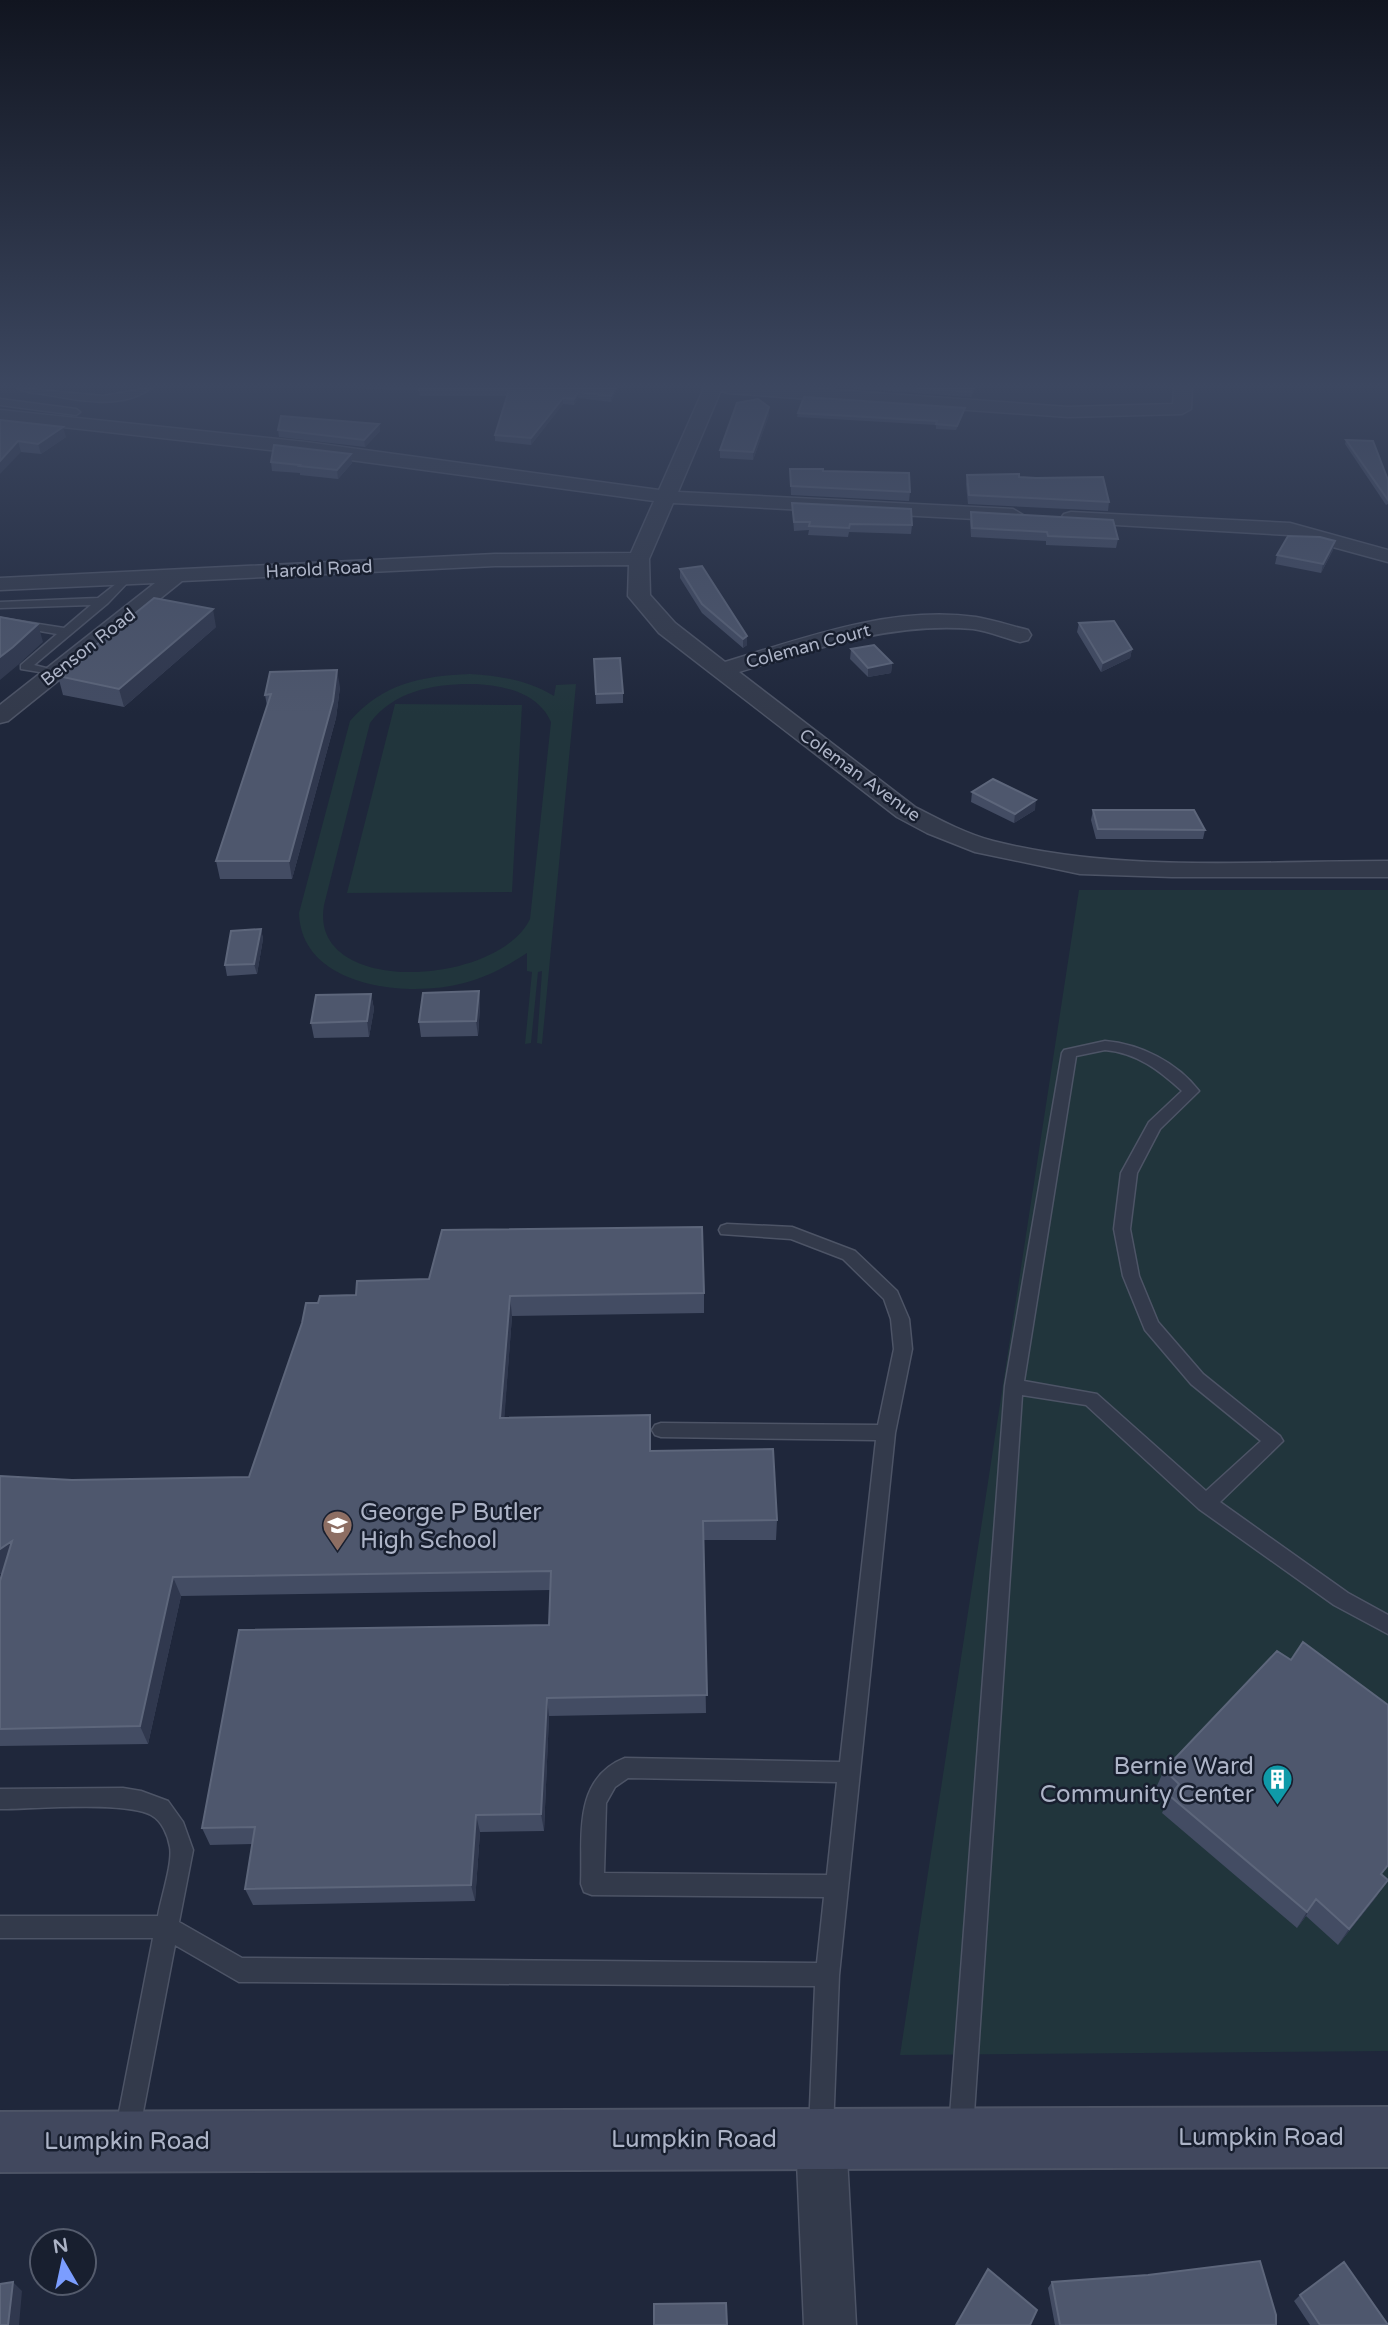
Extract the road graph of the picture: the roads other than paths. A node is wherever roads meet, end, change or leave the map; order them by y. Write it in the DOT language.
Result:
graph roads {
  1 [pos="662,496"];
  2 [pos="666,497"];
  3 [pos="1027,515"];
  4 [pos="1055,517"];
  5 [pos="1388,556"];
  6 [pos="639,559"];
  7 [pos="175,577"];
  8 [pos="126,579"];
  9 [pos="0,584"];
  10 [pos="104,601"];
  11 [pos="0,605"];
  12 [pos="0,621"];
  13 [pos="66,632"];
  14 [pos="1020,635"];
  15 [pos="722,670"];
  16 [pos="54,673"];
  17 [pos="0,716"];
  18 [pos="1388,869"];
  19 [pos="727,1230"];
  20 [pos="1014,1386"];
  21 [pos="661,1430"];
  22 [pos="886,1433"];
  23 [pos="1206,1503"];
  24 [pos="1388,1625"];
  25 [pos="849,1772"];
  26 [pos="0,1799"];
  27 [pos="836,1886"];
  28 [pos="0,1927"];
  29 [pos="167,1927"];
  30 [pos="827,1975"];
  31 [pos="1388,2137"];
  32 [pos="821,2138"];
  33 [pos="960,2139"];
  34 [pos="125,2141"];
  35 [pos="0,2142"];
  36 [pos="830,2325"];
  1 -- 2 [label="street"];
  2 -- 3 [label="street"];
  2 -- 6 [label="street, Coleman Avenue"];
  4 -- 5 [label="street"];
  6 -- 7 [label="street, Harold Road"];
  6 -- 15 [label="street, Coleman Avenue"];
  7 -- 8 [label="street, Harold Road"];
  7 -- 16 [label="street, Benson Road"];
  8 -- 9 [label="street, Harold Road"];
  8 -- 10 [label="lane"];
  10 -- 11 [label="lane"];
  10 -- 13 [label="lane"];
  12 -- 13 [label="lane"];
  13 -- 16 [label="lane"];
  14 -- 15 [label="street, Coleman Court"];
  15 -- 18 [label="street, Coleman Avenue"];
  16 -- 17 [label="street, Benson Road"];
  19 -- 22 [label="lane"];
  20 -- 23 [label="lane"];
  20 -- 23 [label="lane"];
  20 -- 33 [label="lane"];
  21 -- 22 [label="lane"];
  22 -- 25 [label="lane"];
  23 -- 24 [label="lane"];
  25 -- 27 [label="lane"];
  25 -- 27 [label="lane"];
  26 -- 29 [label="lane"];
  27 -- 30 [label="lane"];
  28 -- 29 [label="lane"];
  29 -- 30 [label="lane"];
  29 -- 34 [label="lane"];
  30 -- 32 [label="lane"];
  31 -- 33 [label="main road, Lumpkin Road"];
  32 -- 33 [label="main road, Lumpkin Road"];
  32 -- 34 [label="main road, Lumpkin Road"];
  32 -- 36 [label="street"];
  34 -- 35 [label="main road, Lumpkin Road"];
}
